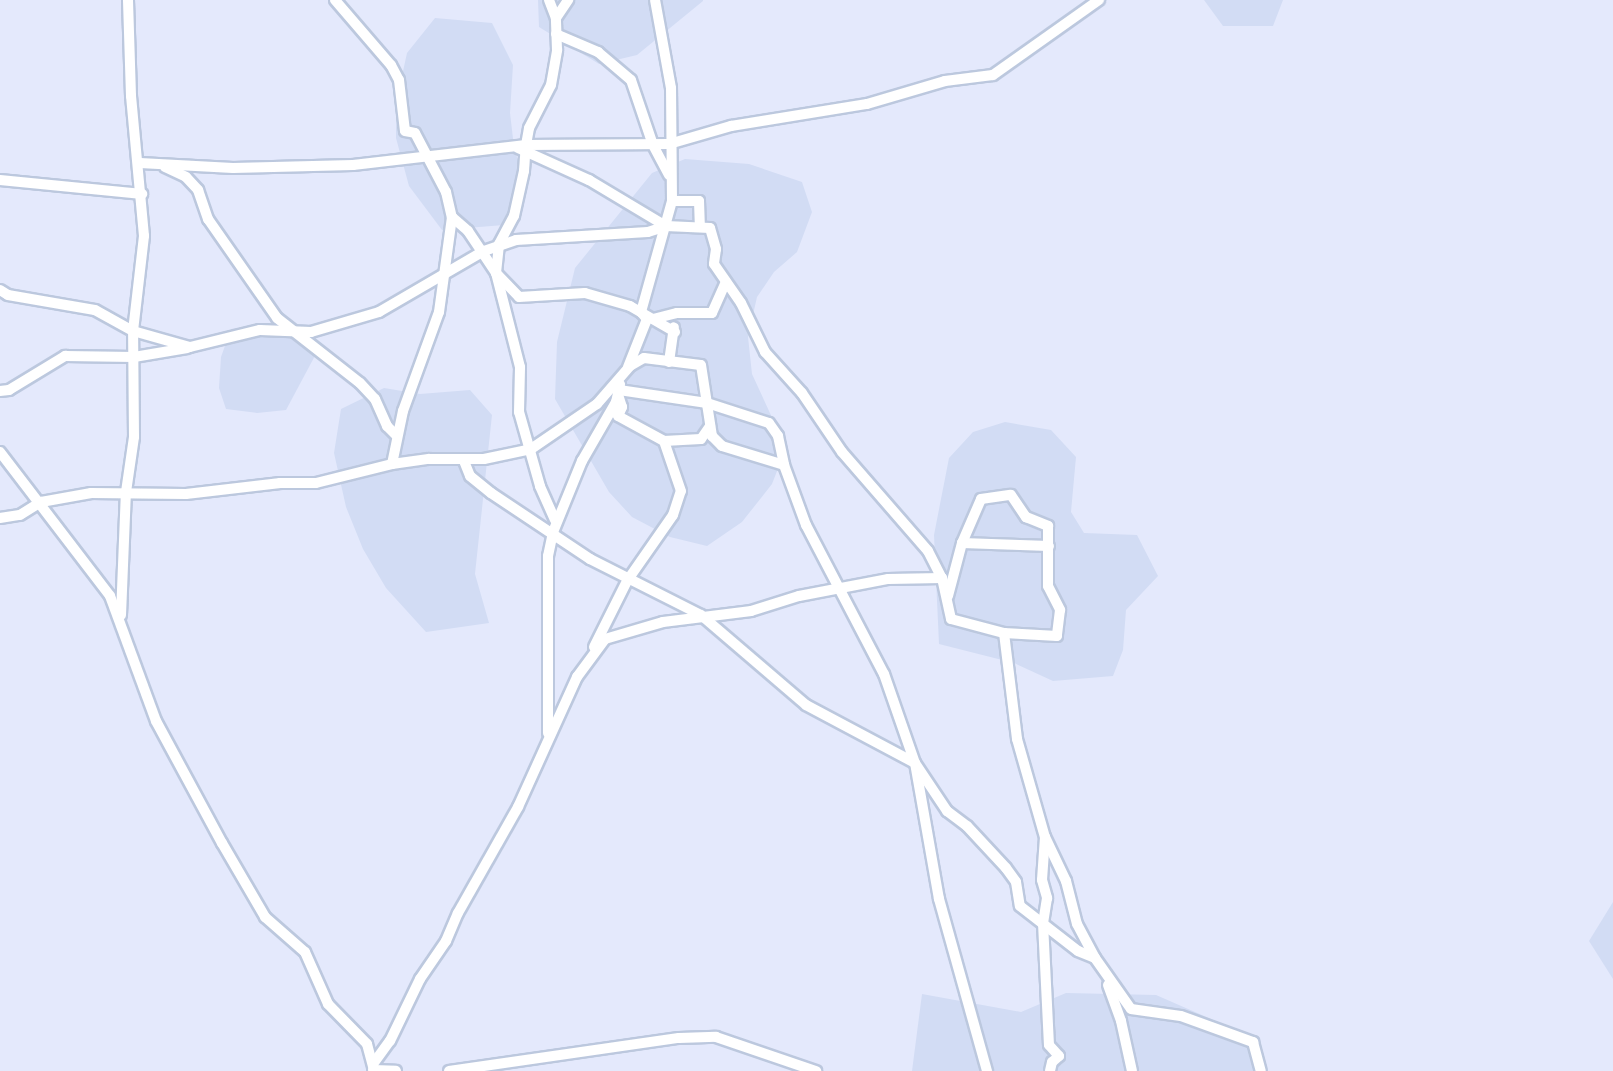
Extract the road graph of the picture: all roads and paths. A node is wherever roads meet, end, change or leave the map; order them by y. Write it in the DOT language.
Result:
graph roads {
  1 [pos="128,0"];
  2 [pos="335,0"];
  3 [pos="549,0"];
  4 [pos="568,0"];
  5 [pos="655,0"];
  6 [pos="1099,0"];
  7 [pos="556,18"];
  8 [pos="556,34"];
  9 [pos="669,144"];
  10 [pos="653,145"];
  11 [pos="521,148"];
  12 [pos="425,157"];
  13 [pos="140,164"];
  14 [pos="156,164"];
  15 [pos="670,177"];
  16 [pos="0,180"];
  17 [pos="142,194"];
  18 [pos="672,201"];
  19 [pos="452,217"];
  20 [pos="666,226"];
  21 [pos="700,226"];
  22 [pos="499,244"];
  23 [pos="484,251"];
  24 [pos="496,273"];
  25 [pos="443,274"];
  26 [pos="726,282"];
  27 [pos="0,290"];
  28 [pos="673,316"];
  29 [pos="648,317"];
  30 [pos="289,328"];
  31 [pos="133,331"];
  32 [pos="675,332"];
  33 [pos="190,347"];
  34 [pos="134,357"];
  35 [pos="669,362"];
  36 [pos="619,388"];
  37 [pos="0,391"];
  38 [pos="707,403"];
  39 [pos="710,426"];
  40 [pos="396,435"];
  41 [pos="664,441"];
  42 [pos="531,449"];
  43 [pos="0,452"];
  44 [pos="464,461"];
  45 [pos="392,464"];
  46 [pos="783,465"];
  47 [pos="126,492"];
  48 [pos="41,502"];
  49 [pos="0,518"];
  50 [pos="555,520"];
  51 [pos="553,532"];
  52 [pos="962,543"];
  53 [pos="1049,546"];
  54 [pos="942,578"];
  55 [pos="627,580"];
  56 [pos="842,590"];
  57 [pos="948,597"];
  58 [pos="701,615"];
  59 [pos="121,619"];
  60 [pos="1005,633"];
  61 [pos="591,654"];
  62 [pos="546,742"];
  63 [pos="915,763"];
  64 [pos="1045,837"];
  65 [pos="1043,923"];
  66 [pos="1095,958"];
  67 [pos="1106,980"];
  68 [pos="373,1068"];
  69 [pos="396,1071"];
  70 [pos="449,1071"];
  71 [pos="816,1071"];
  72 [pos="987,1071"];
  73 [pos="1050,1071"];
  74 [pos="1132,1071"];
  75 [pos="1261,1071"];
  1 -- 13 [label="street"];
  2 -- 12 [label="street"];
  3 -- 7 [label="street"];
  4 -- 7 [label="street"];
  5 -- 9 [label="street"];
  6 -- 9 [label="street"];
  7 -- 8 [label="street"];
  8 -- 10 [label="street"];
  8 -- 11 [label="street"];
  9 -- 10 [label="street"];
  9 -- 15 [label="street"];
  10 -- 11 [label="street"];
  10 -- 15 [label="street"];
  11 -- 12 [label="street"];
  11 -- 20 [label="street"];
  11 -- 22 [label="street"];
  12 -- 14 [label="street"];
  12 -- 19 [label="street"];
  13 -- 14 [label="street"];
  13 -- 17 [label="street"];
  14 -- 30 [label="street"];
  15 -- 18 [label="street"];
  16 -- 17 [label="street"];
  17 -- 31 [label="street"];
  18 -- 20 [label="street"];
  18 -- 21 [label="street"];
  19 -- 23 [label="street"];
  19 -- 25 [label="street"];
  20 -- 21 [label="street"];
  20 -- 22 [label="street"];
  20 -- 29 [label="street"];
  21 -- 26 [label="street"];
  22 -- 23 [label="street"];
  22 -- 24 [label="street"];
  23 -- 24 [label="street"];
  23 -- 25 [label="street"];
  24 -- 29 [label="street"];
  24 -- 42 [label="street"];
  25 -- 30 [label="street"];
  25 -- 40 [label="street"];
  26 -- 28 [label="street"];
  26 -- 54 [label="street"];
  27 -- 31 [label="street"];
  28 -- 29 [label="street"];
  28 -- 32 [label="street"];
  29 -- 32 [label="street"];
  29 -- 36 [label="street"];
  30 -- 33 [label="street"];
  30 -- 40 [label="street"];
  31 -- 33 [label="street"];
  31 -- 34 [label="street"];
  32 -- 35 [label="street"];
  33 -- 34 [label="street"];
  34 -- 37 [label="street"];
  34 -- 47 [label="street"];
  35 -- 36 [label="street"];
  35 -- 38 [label="street"];
  36 -- 38 [label="street"];
  36 -- 41 [label="street"];
  36 -- 42 [label="street"];
  36 -- 50 [label="street"];
  38 -- 39 [label="street"];
  38 -- 46 [label="street"];
  39 -- 41 [label="street"];
  39 -- 46 [label="street"];
  40 -- 45 [label="street"];
  41 -- 55 [label="street"];
  42 -- 44 [label="street"];
  42 -- 50 [label="street"];
  43 -- 48 [label="street"];
  44 -- 45 [label="street"];
  44 -- 51 [label="street"];
  45 -- 47 [label="street"];
  46 -- 56 [label="street"];
  47 -- 48 [label="street"];
  47 -- 59 [label="street"];
  48 -- 49 [label="street"];
  48 -- 59 [label="street"];
  50 -- 51 [label="street"];
  51 -- 55 [label="street"];
  51 -- 62 [label="street"];
  52 -- 53 [label="street"];
  52 -- 53 [label="street"];
  52 -- 57 [label="street"];
  53 -- 60 [label="street"];
  54 -- 56 [label="street"];
  54 -- 57 [label="street"];
  55 -- 58 [label="street"];
  55 -- 61 [label="street"];
  56 -- 58 [label="street"];
  56 -- 63 [label="street"];
  57 -- 60 [label="street"];
  58 -- 61 [label="street"];
  58 -- 63 [label="street"];
  59 -- 68 [label="street"];
  60 -- 64 [label="street"];
  61 -- 62 [label="street"];
  62 -- 68 [label="street"];
  63 -- 65 [label="street"];
  63 -- 72 [label="street"];
  64 -- 65 [label="street"];
  64 -- 66 [label="street"];
  65 -- 66 [label="street"];
  65 -- 73 [label="street"];
  66 -- 67 [label="street"];
  67 -- 74 [label="street"];
  67 -- 75 [label="street"];
  68 -- 69 [label="street"];
  70 -- 71 [label="street"];
}
